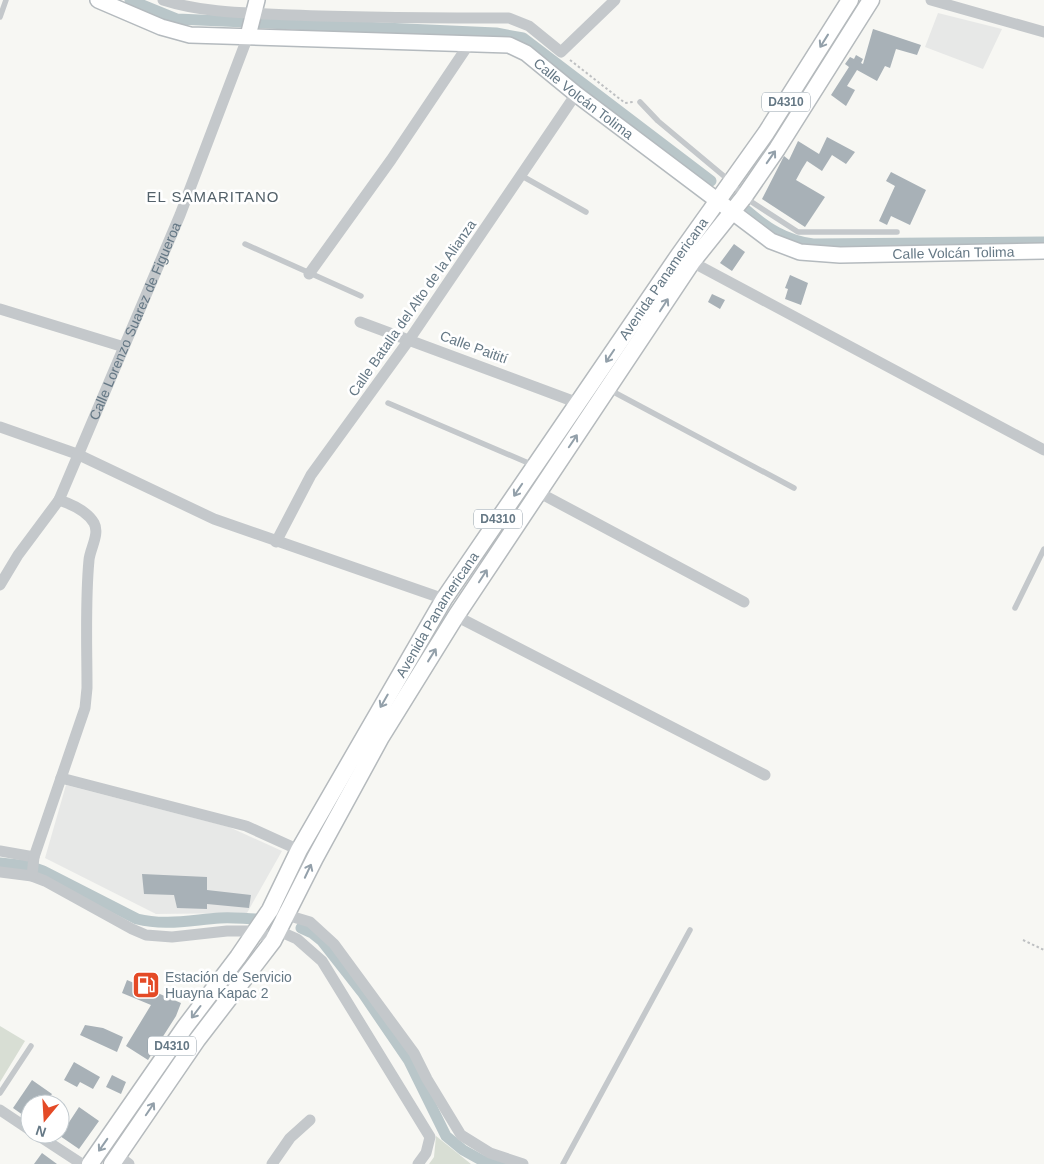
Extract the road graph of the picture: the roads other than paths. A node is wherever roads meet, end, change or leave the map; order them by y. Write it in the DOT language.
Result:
graph roads {
  1 [pos="6,0"];
  2 [pos="98,0"];
  3 [pos="163,0"];
  4 [pos="615,0"];
  5 [pos="850,0"];
  6 [pos="871,0"];
  7 [pos="931,0"];
  8 [pos="0,17"];
  9 [pos="252,20"];
  10 [pos="1044,32"];
  11 [pos="469,44"];
  12 [pos="576,94"];
  13 [pos="640,102"];
  14 [pos="522,176"];
  15 [pos="731,182"];
  16 [pos="744,197"];
  17 [pos="717,200"];
  18 [pos="586,212"];
  19 [pos="732,212"];
  20 [pos="897,232"];
  21 [pos="245,244"];
  22 [pos="1044,251"];
  23 [pos="692,262"];
  24 [pos="309,274"];
  25 [pos="361,296"];
  26 [pos="0,309"];
  27 [pos="360,322"];
  28 [pos="409,340"];
  29 [pos="124,347"];
  30 [pos="608,389"];
  31 [pos="388,403"];
  32 [pos="578,403"];
  33 [pos="0,428"];
  34 [pos="1044,450"];
  35 [pos="77,454"];
  36 [pos="535,466"];
  37 [pos="794,488"];
  38 [pos="538,492"];
  39 [pos="59,500"];
  40 [pos="276,542"];
  41 [pos="1044,549"];
  42 [pos="0,585"];
  43 [pos="444,599"];
  44 [pos="744,602"];
  45 [pos="1015,608"];
  46 [pos="456,616"];
  47 [pos="765,775"];
  48 [pos="61,778"];
  49 [pos="299,850"];
  50 [pos="0,851"];
  51 [pos="34,859"];
  52 [pos="0,872"];
  53 [pos="32,875"];
  54 [pos="270,910"];
  55 [pos="288,916"];
  56 [pos="690,930"];
  57 [pos="257,931"];
  58 [pos="276,936"];
  59 [pos="31,1046"];
  60 [pos="0,1093"];
  61 [pos="0,1110"];
  62 [pos="310,1120"];
  63 [pos="20,1123"];
  64 [pos="51,1144"];
  65 [pos="120,1162"];
  66 [pos="82,1164"];
  67 [pos="90,1164"];
  68 [pos="272,1164"];
  69 [pos="418,1164"];
  70 [pos="523,1164"];
  71 [pos="563,1164"];
  1 -- 8 [label="lane"];
  2 -- 9 [label="street, Calle Volcán Tolima"];
  3 -- 9 [label="street, Calle Volcán Tolima"];
  4 -- 9 [label="street, Calle Volcán Tolima"];
  5 -- 15 [label="main road, Avenida Panamericana / D4310, one-way"];
  16 -- 6 [label="main road, Avenida Panamericana / D4310, one-way"];
  7 -- 10 [label="street"];
  9 -- 11 [label="street, Calle Volcán Tolima"];
  9 -- 29 [label="street, Calle Lorenzo Suarez de Figueroa"];
  11 -- 12 [label="street, Calle Volcán Tolima"];
  11 -- 24 [label="street"];
  12 -- 14 [label="street, Calle Batalla del Alto de la Alianza"];
  12 -- 17 [label="street, Calle Volcán Tolima"];
  13 -- 15 [label="lane, Calle Volcán Tolima"];
  14 -- 18 [label="lane"];
  14 -- 28 [label="street, Calle Batalla del Alto de la Alianza"];
  15 -- 16 [label="lane, Calle Volcán Tolima"];
  15 -- 17 [label="main road, Avenida Panamericana / D4310"];
  16 -- 19 [label="main road, Avenida Panamericana / D4310"];
  16 -- 20 [label="lane, Calle Volcán Tolima"];
  17 -- 19 [label="street, Calle Volcán Tolima"];
  17 -- 32 [label="main road, Avenida Panamericana / D4310, one-way"];
  19 -- 22 [label="street, Calle Volcán Tolima"];
  19 -- 23 [label="main road, Avenida Panamericana / D4310"];
  21 -- 24 [label="lane"];
  30 -- 23 [label="main road, Avenida Panamericana / D4310, one-way"];
  23 -- 34 [label="street"];
  24 -- 25 [label="lane"];
  26 -- 29 [label="street"];
  27 -- 28 [label="street, Calle Paitití"];
  28 -- 32 [label="street, Calle Paitití"];
  28 -- 40 [label="street, Calle Batalla del Alto de la Alianza"];
  29 -- 35 [label="street, Calle Lorenzo Suarez de Figueroa"];
  30 -- 37 [label="lane"];
  38 -- 30 [label="main road, Avenida Panamericana / D4310, one-way"];
  31 -- 36 [label="lane"];
  32 -- 36 [label="main road, Avenida Panamericana / D4310"];
  33 -- 35 [label="street"];
  35 -- 39 [label="street, Calle Lorenzo Suarez de Figueroa"];
  35 -- 40 [label="street"];
  36 -- 43 [label="main road, Avenida Panamericana / D4310, one-way"];
  38 -- 44 [label="street"];
  46 -- 38 [label="main road, Avenida Panamericana / D4310, one-way"];
  39 -- 42 [label="street, Calle Lorenzo Suarez de Figueroa"];
  39 -- 48 [label="street"];
  40 -- 43 [label="street"];
  41 -- 45 [label="lane"];
  43 -- 49 [label="main road, Avenida Panamericana / D4310, one-way"];
  46 -- 47 [label="street"];
  55 -- 46 [label="main road, Avenida Panamericana / D4310, one-way"];
  48 -- 49 [label="street"];
  48 -- 51 [label="street"];
  49 -- 54 [label="main road, Avenida Panamericana / D4310"];
  50 -- 51 [label="street"];
  51 -- 53 [label="street"];
  52 -- 53 [label="street"];
  53 -- 57 [label="street"];
  54 -- 55 [label="street"];
  54 -- 57 [label="main road, Avenida Panamericana / D4310"];
  55 -- 58 [label="main road, Avenida Panamericana / D4310"];
  55 -- 70 [label="street"];
  56 -- 71 [label="lane"];
  57 -- 58 [label="street"];
  57 -- 67 [label="main road, Avenida Panamericana / D4310, one-way"];
  65 -- 58 [label="main road, Avenida Panamericana / D4310, one-way"];
  58 -- 69 [label="street"];
  59 -- 60 [label="lane"];
  61 -- 63 [label="street"];
  62 -- 68 [label="street"];
  64 -- 66 [label="street"];
}
